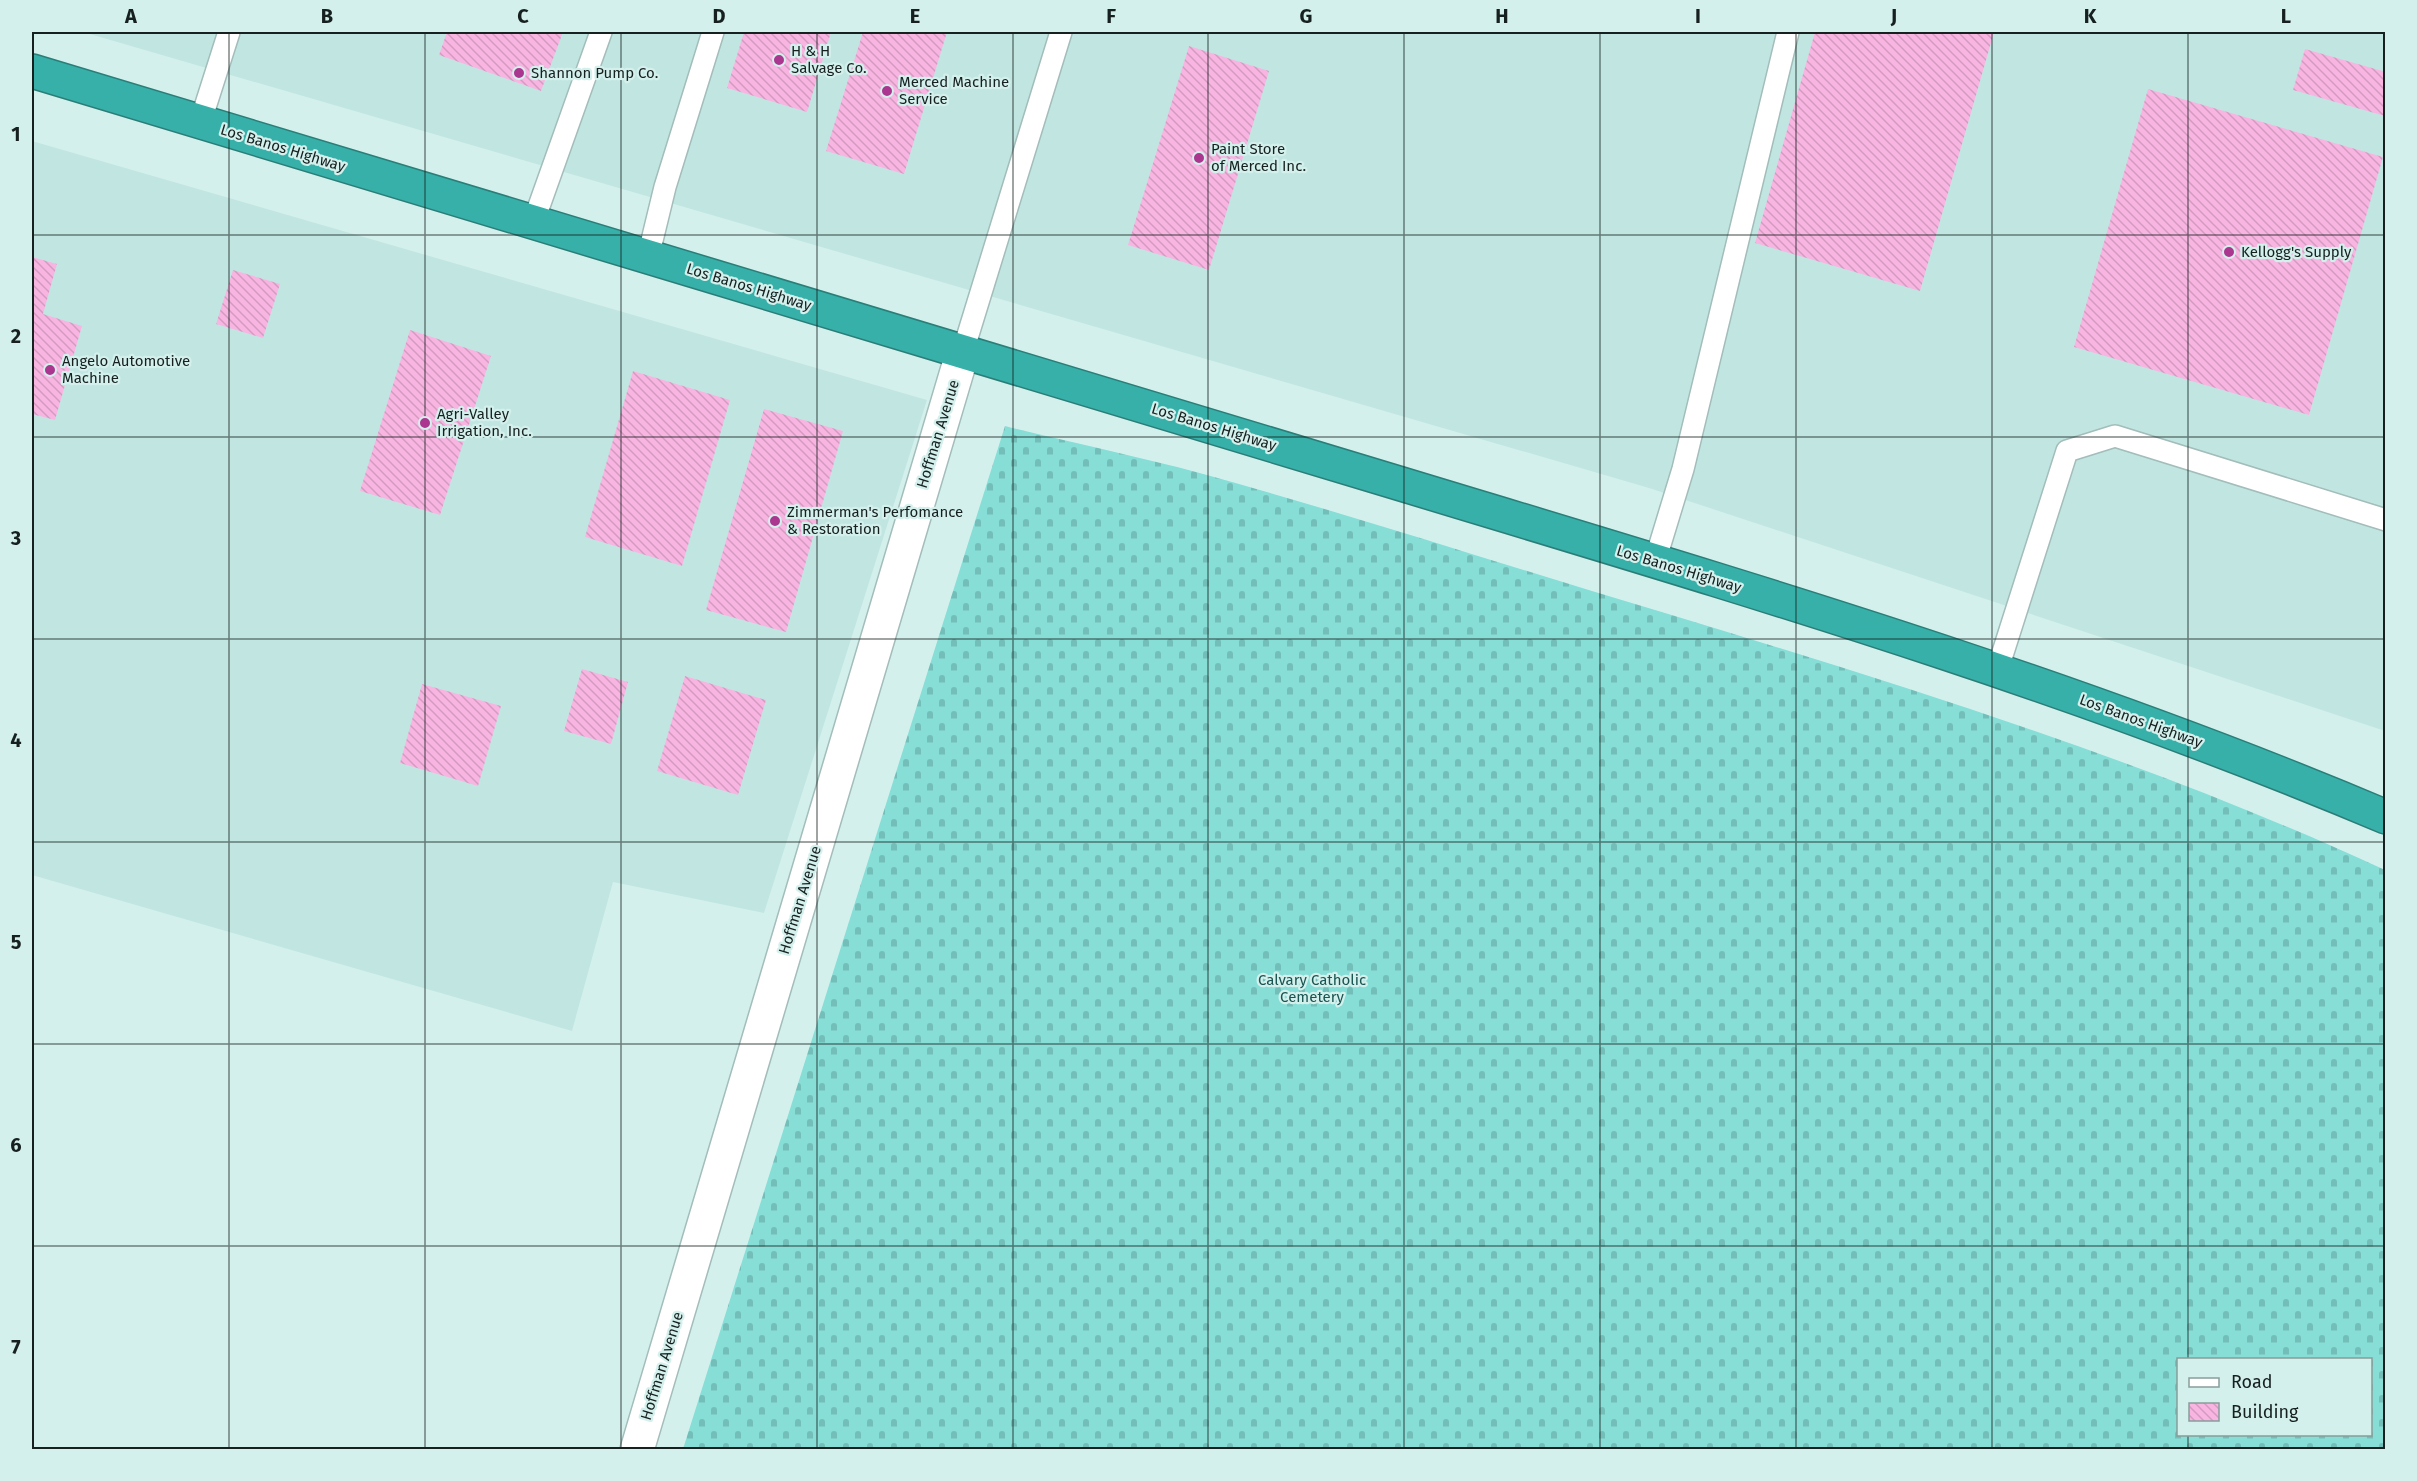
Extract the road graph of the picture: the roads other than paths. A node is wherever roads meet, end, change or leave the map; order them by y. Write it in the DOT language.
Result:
graph roads {
  1 [pos="229,32"];
  2 [pos="602,32"];
  3 [pos="713,32"];
  4 [pos="1061,32"];
  5 [pos="1788,32"];
  6 [pos="32,71"];
  7 [pos="200,123"];
  8 [pos="533,223"];
  9 [pos="648,257"];
  10 [pos="963,351"];
  11 [pos="2385,520"];
  12 [pos="1655,561"];
  13 [pos="1998,668"];
  14 [pos="2385,817"];
  15 [pos="637,1449"];
  1 -- 7 [label="lane"];
  2 -- 8 [label="lane"];
  3 -- 9 [label="lane"];
  4 -- 10 [label="lane"];
  5 -- 12 [label="lane"];
  6 -- 7 [label="highway, Los Banos Highway"];
  7 -- 8 [label="highway, Los Banos Highway"];
  8 -- 9 [label="highway, Los Banos Highway"];
  9 -- 10 [label="highway, Los Banos Highway"];
  10 -- 12 [label="highway, Los Banos Highway"];
  10 -- 15 [label="street, Hoffman Avenue"];
  11 -- 13 [label="lane"];
  12 -- 13 [label="highway, Los Banos Highway"];
  13 -- 14 [label="highway, Los Banos Highway"];
}
